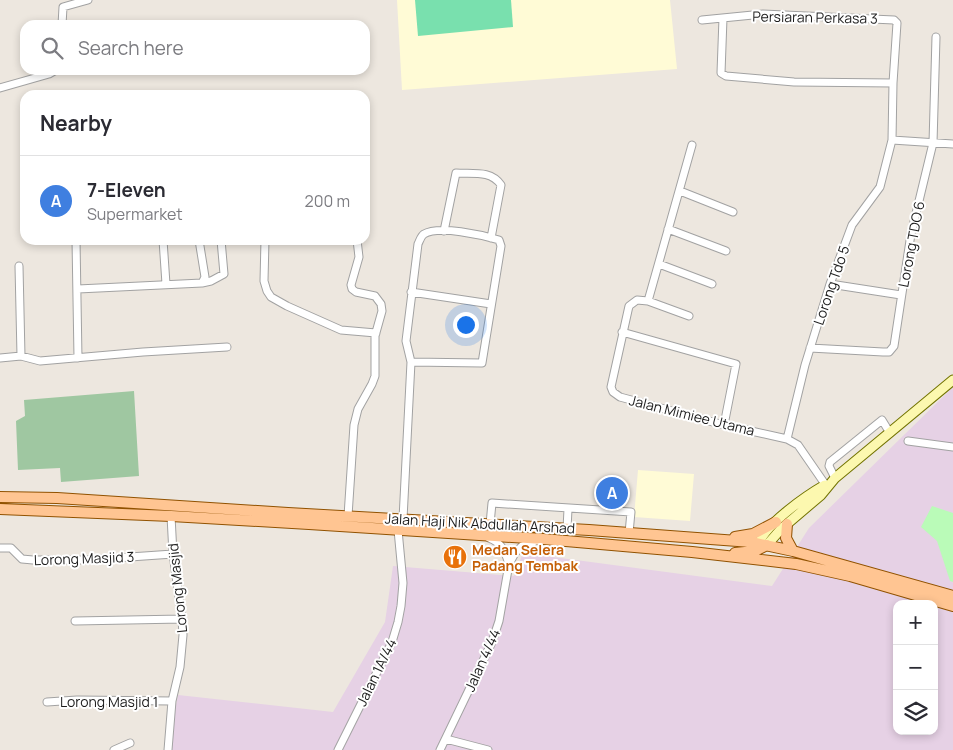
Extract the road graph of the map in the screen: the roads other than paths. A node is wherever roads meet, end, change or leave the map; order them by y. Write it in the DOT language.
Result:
graph roads {
  1 [pos="88,0"];
  2 [pos="724,18"];
  3 [pos="62,20"];
  4 [pos="702,20"];
  5 [pos="936,37"];
  6 [pos="46,75"];
  7 [pos="893,83"];
  8 [pos="0,88"];
  9 [pos="892,140"];
  10 [pos="933,143"];
  11 [pos="953,144"];
  12 [pos="692,145"];
  13 [pos="680,191"];
  14 [pos="733,212"];
  15 [pos="444,230"];
  16 [pos="668,230"];
  17 [pos="491,238"];
  18 [pos="76,245"];
  19 [pos="163,245"];
  20 [pos="200,245"];
  21 [pos="221,245"];
  22 [pos="266,245"];
  23 [pos="359,245"];
  24 [pos="726,251"];
  25 [pos="659,264"];
  26 [pos="19,266"];
  27 [pos="202,283"];
  28 [pos="166,284"];
  29 [pos="712,284"];
  30 [pos="830,284"];
  31 [pos="78,289"];
  32 [pos="411,292"];
  33 [pos="901,295"];
  34 [pos="648,301"];
  35 [pos="491,304"];
  36 [pos="689,316"];
  37 [pos="622,332"];
  38 [pos="376,333"];
  39 [pos="227,347"];
  40 [pos="810,348"];
  41 [pos="21,356"];
  42 [pos="0,358"];
  43 [pos="78,358"];
  44 [pos="411,362"];
  45 [pos="953,380"];
  46 [pos="724,425"];
  47 [pos="890,432"];
  48 [pos="787,439"];
  49 [pos="908,441"];
  50 [pos="953,448"];
  51 [pos="829,483"];
  52 [pos="0,497"];
  53 [pos="0,509"];
  54 [pos="568,509"];
  55 [pos="171,516"];
  56 [pos="348,516"];
  57 [pos="403,519"];
  58 [pos="776,522"];
  59 [pos="490,524"];
  60 [pos="787,524"];
  61 [pos="567,529"];
  62 [pos="398,530"];
  63 [pos="629,533"];
  64 [pos="488,537"];
  65 [pos="712,539"];
  66 [pos="543,540"];
  67 [pos="762,546"];
  68 [pos="0,548"];
  69 [pos="793,551"];
  70 [pos="692,552"];
  71 [pos="173,554"];
  72 [pos="509,564"];
  73 [pos="796,564"];
  74 [pos="953,596"];
  75 [pos="953,606"];
  76 [pos="182,619"];
  77 [pos="75,621"];
  78 [pos="172,701"];
  79 [pos="47,702"];
  80 [pos="446,739"];
  81 [pos="130,743"];
  82 [pos="114,750"];
  83 [pos="168,750"];
  84 [pos="338,750"];
  85 [pos="440,750"];
  86 [pos="488,750"];
  1 -- 3 [label="street"];
  2 -- 4 [label="street, Persiaran Perkasa 3"];
  2 -- 7 [label="street"];
  2 -- 7 [label="street, Persiaran Perkasa 3"];
  5 -- 10 [label="street, Lorong TDO 6"];
  6 -- 8 [label="street"];
  7 -- 9 [label="street, Persiaran Perkasa 3"];
  9 -- 10 [label="street"];
  9 -- 30 [label="street, Lorong Tdo 5"];
  10 -- 11 [label="street"];
  10 -- 33 [label="street, Lorong TDO 6"];
  12 -- 13 [label="street"];
  13 -- 14 [label="street"];
  13 -- 16 [label="street"];
  15 -- 17 [label="street"];
  15 -- 17 [label="street"];
  15 -- 32 [label="street"];
  16 -- 24 [label="street"];
  16 -- 25 [label="street"];
  17 -- 35 [label="street"];
  18 -- 31 [label="street"];
  19 -- 28 [label="street"];
  20 -- 27 [label="street"];
  21 -- 27 [label="street"];
  22 -- 38 [label="street"];
  23 -- 38 [label="street"];
  25 -- 29 [label="street"];
  25 -- 34 [label="street"];
  26 -- 41 [label="street"];
  27 -- 28 [label="street"];
  28 -- 31 [label="street"];
  30 -- 33 [label="street"];
  30 -- 40 [label="street, Lorong Tdo 5"];
  31 -- 43 [label="street"];
  32 -- 35 [label="street"];
  32 -- 44 [label="street"];
  33 -- 40 [label="street, Lorong TDO 6"];
  34 -- 36 [label="street"];
  34 -- 37 [label="street, Jalan Mimiee Utama"];
  35 -- 44 [label="street"];
  37 -- 46 [label="street, Jalan Mimiee Utama"];
  37 -- 46 [label="street"];
  38 -- 56 [label="street"];
  39 -- 43 [label="street"];
  40 -- 48 [label="street, Lorong Tdo 5"];
  41 -- 42 [label="street"];
  41 -- 43 [label="street"];
  44 -- 57 [label="street"];
  45 -- 47 [label="main road"];
  46 -- 48 [label="street, Jalan Mimiee Utama"];
  47 -- 51 [label="main road"];
  47 -- 51 [label="street"];
  48 -- 51 [label="street, Jalan Mimiee Utama"];
  49 -- 50 [label="street"];
  51 -- 58 [label="main road"];
  51 -- 60 [label="main road"];
  52 -- 56 [label="main road, Jalan Haji Nik Abdullah Arshad"];
  53 -- 55 [label="main road, Jalan Haji Nik Abdullah Arshad"];
  54 -- 59 [label="street"];
  54 -- 61 [label="street"];
  54 -- 63 [label="street"];
  55 -- 62 [label="main road, Jalan Haji Nik Abdullah Arshad"];
  55 -- 71 [label="street, Lorong Masjid"];
  56 -- 57 [label="main road, Jalan Haji Nik Abdullah Arshad"];
  57 -- 59 [label="main road, Jalan Haji Nik Abdullah Arshad"];
  58 -- 65 [label="main road"];
  58 -- 67 [label="main road"];
  59 -- 61 [label="main road, Jalan Haji Nik Abdullah Arshad"];
  60 -- 67 [label="main road"];
  60 -- 69 [label="main road"];
  61 -- 63 [label="main road, Jalan Haji Nik Abdullah Arshad"];
  62 -- 64 [label="main road, Jalan Haji Nik Abdullah Arshad"];
  62 -- 84 [label="street, Jalan 1A/44"];
  63 -- 65 [label="main road, Jalan Haji Nik Abdullah Arshad"];
  64 -- 66 [label="main road, Jalan Haji Nik Abdullah Arshad"];
  64 -- 72 [label="street"];
  65 -- 67 [label="main road, Jalan Haji Nik Abdullah Arshad"];
  66 -- 70 [label="main road, Jalan Haji Nik Abdullah Arshad"];
  66 -- 72 [label="street"];
  67 -- 69 [label="main road, Jalan Haji Nik Abdullah Arshad"];
  67 -- 70 [label="main road"];
  67 -- 73 [label="main road"];
  68 -- 71 [label="street, Lorong Masjid 3"];
  69 -- 74 [label="main road, Jalan Haji Nik Abdullah Arshad"];
  70 -- 73 [label="main road, Jalan Haji Nik Abdullah Arshad"];
  71 -- 76 [label="street, Lorong Masjid"];
  72 -- 80 [label="street, Jalan 4/44"];
  73 -- 75 [label="main road, Jalan Haji Nik Abdullah Arshad"];
  76 -- 77 [label="street"];
  76 -- 78 [label="street, Lorong Masjid"];
  78 -- 79 [label="street, Lorong Masjid 1"];
  78 -- 83 [label="street, Lorong Masjid"];
  80 -- 85 [label="street, Jalan 4/44"];
  80 -- 86 [label="street"];
  81 -- 82 [label="street"];
}
